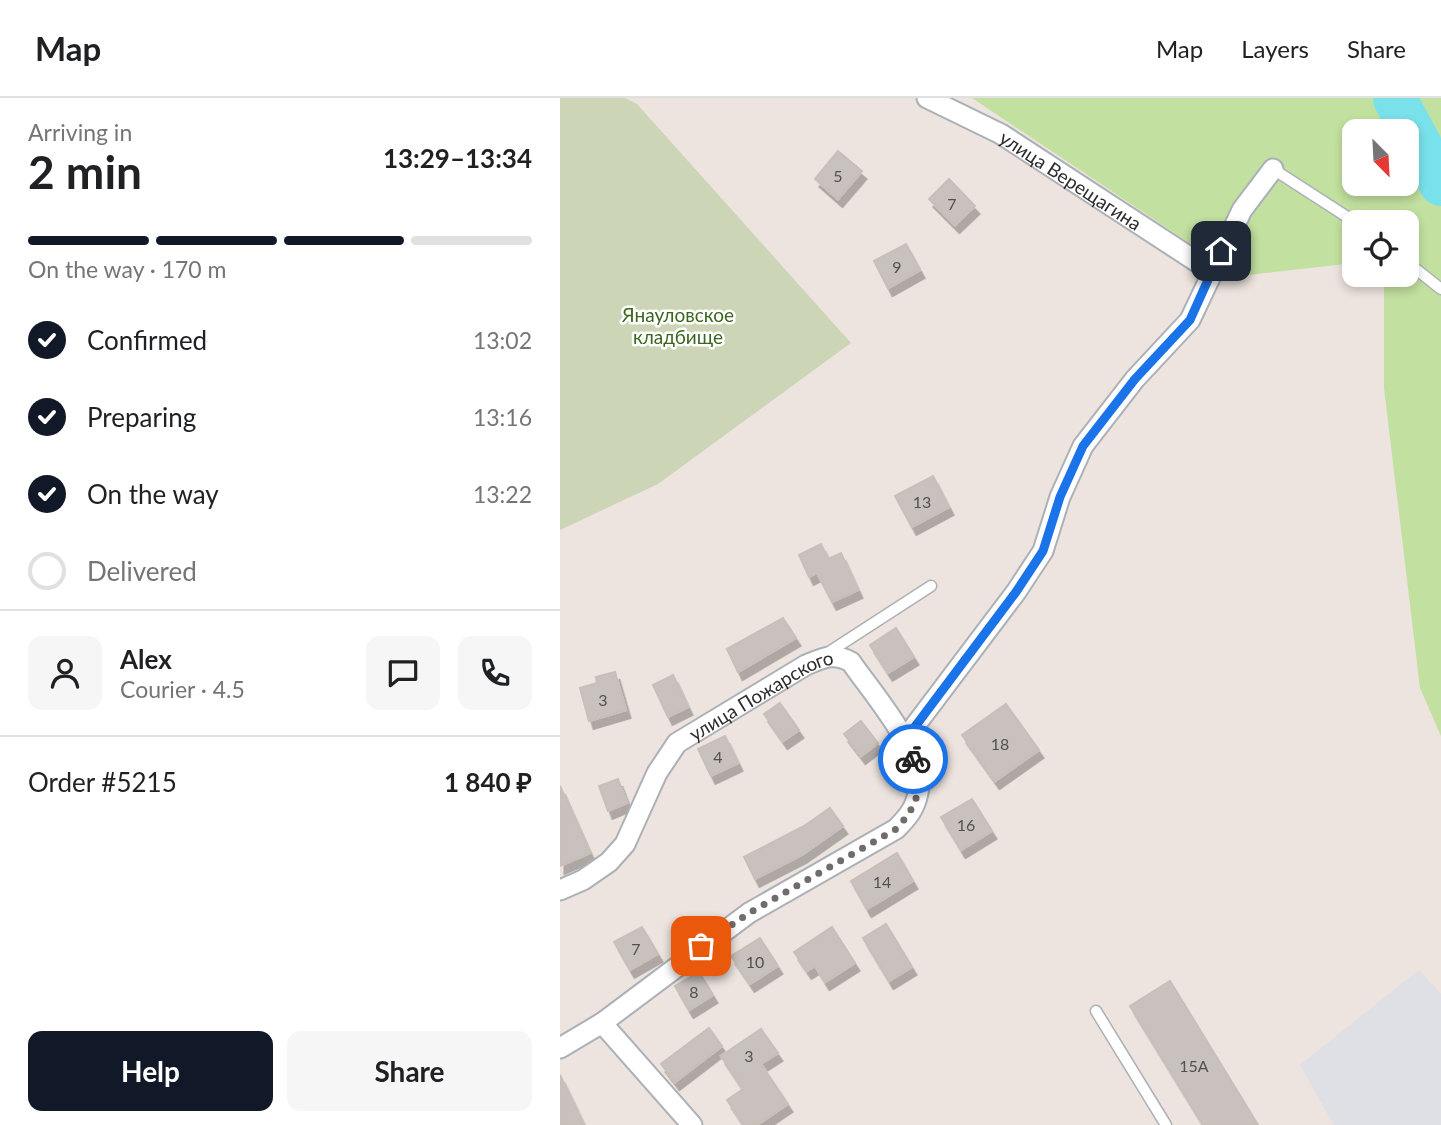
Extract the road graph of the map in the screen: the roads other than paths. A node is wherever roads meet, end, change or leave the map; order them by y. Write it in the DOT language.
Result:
graph roads {
  1 [pos="927,98"];
  2 [pos="1273,169"];
  3 [pos="1342,214"];
  4 [pos="1211,271"];
  5 [pos="1419,272"];
  6 [pos="1441,289"];
  7 [pos="931,586"];
  8 [pos="816,661"];
  9 [pos="905,740"];
  10 [pos="560,890"];
  11 [pos="1096,1011"];
  12 [pos="601,1023"];
  13 [pos="560,1048"];
  14 [pos="692,1125"];
  15 [pos="1166,1125"];
  1 -- 4 [label="street, улица Верещагина"];
  2 -- 3 [label="lane"];
  2 -- 4 [label="street"];
  4 -- 9 [label="street"];
  5 -- 6 [label="lane"];
  7 -- 8 [label="lane"];
  8 -- 9 [label="street, улица Пожарского"];
  8 -- 10 [label="street, улица Пожарского"];
  9 -- 12 [label="street, улица Пожарского"];
  11 -- 15 [label="lane"];
  12 -- 13 [label="street, улица Пожарского"];
  12 -- 14 [label="street"];
}
